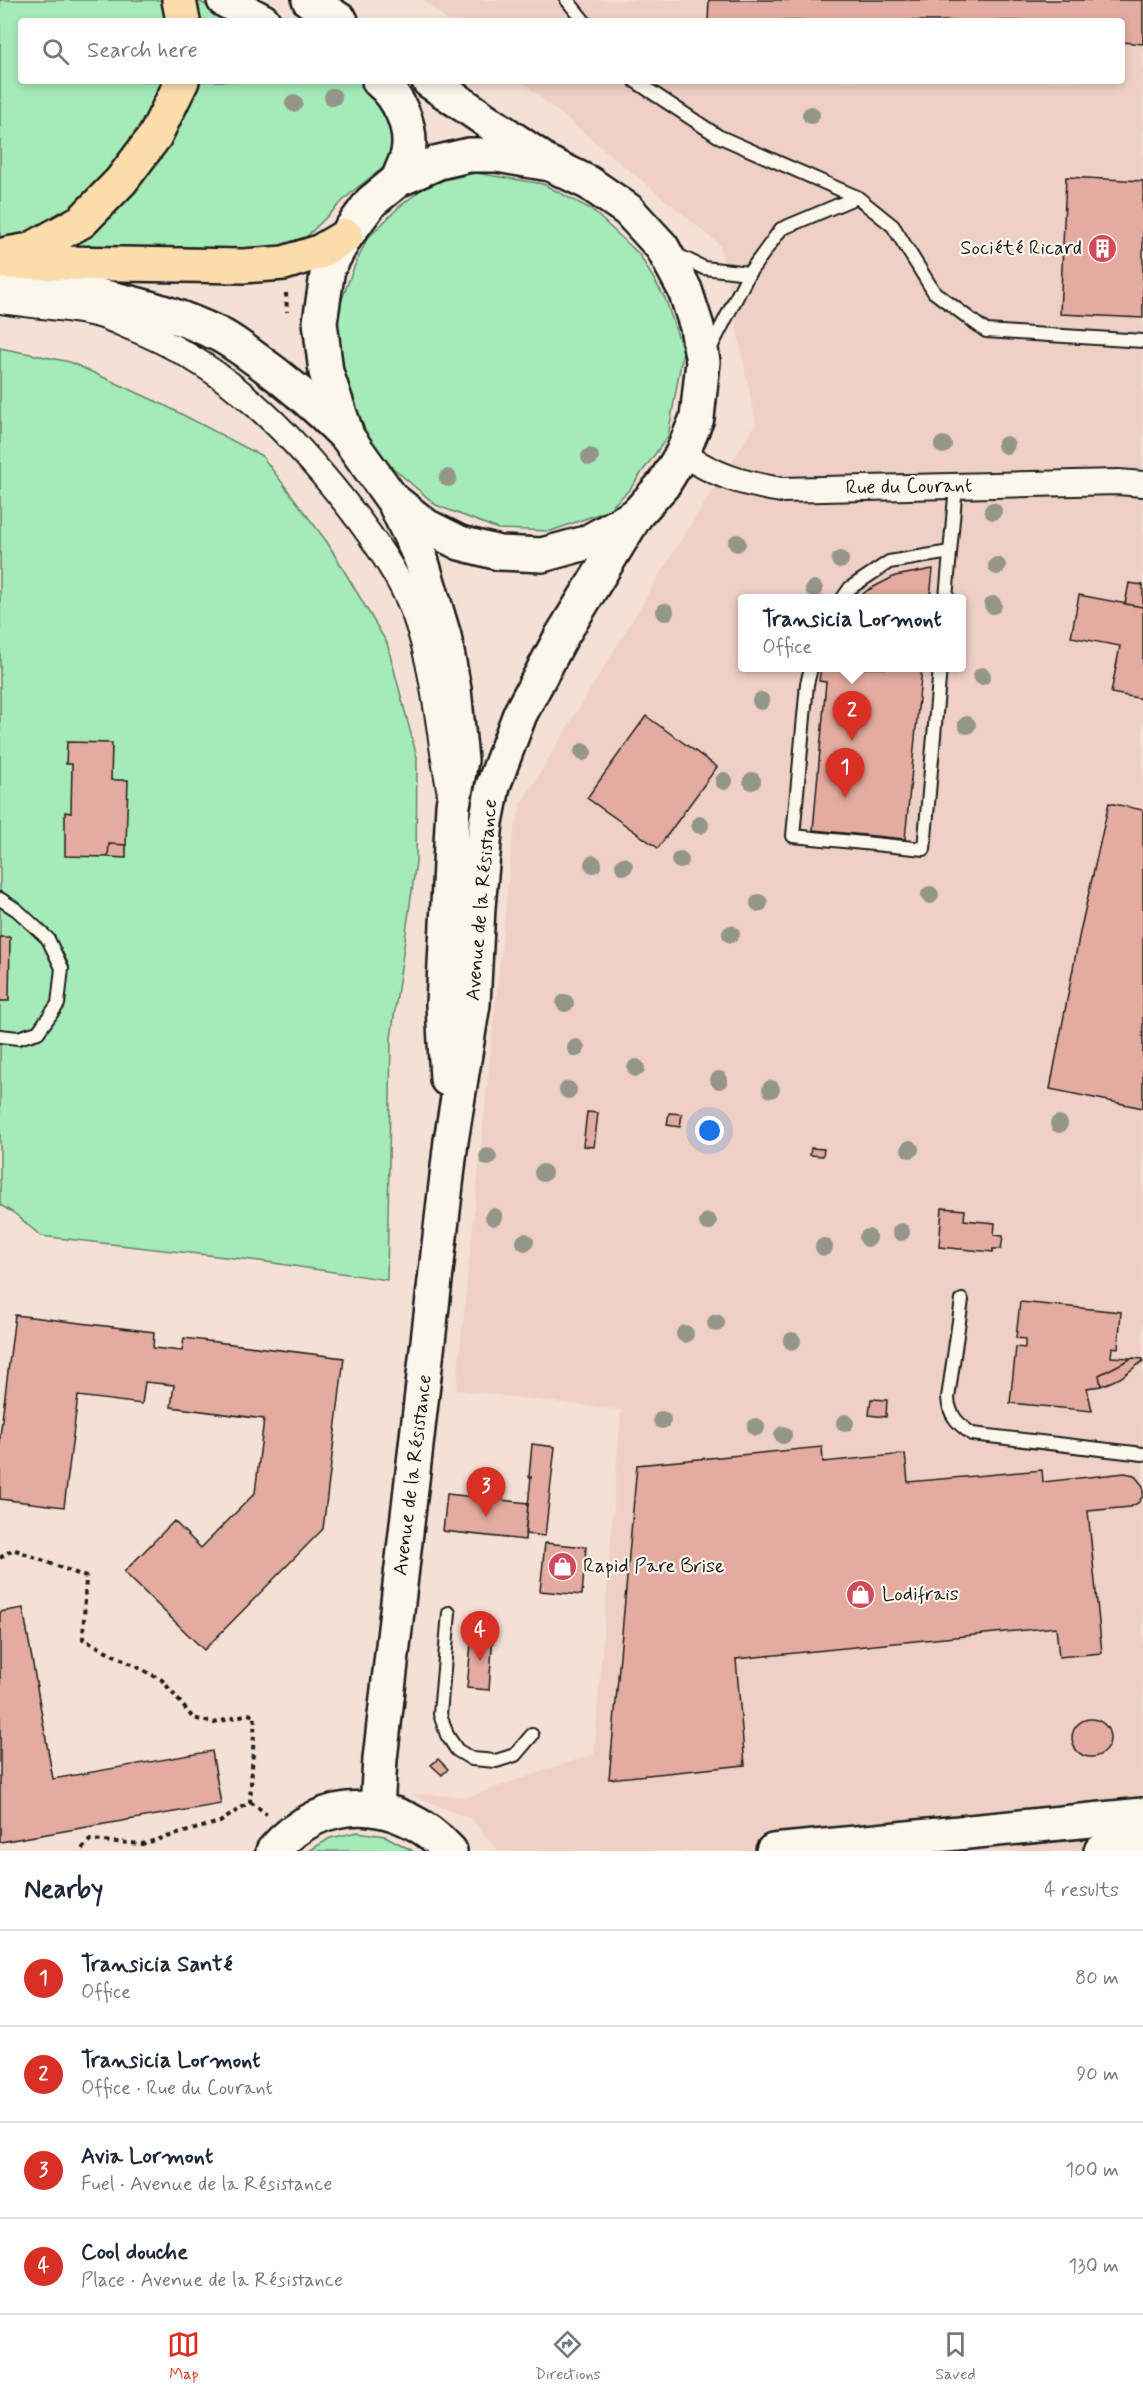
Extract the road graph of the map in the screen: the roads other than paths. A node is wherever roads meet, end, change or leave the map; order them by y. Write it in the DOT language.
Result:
graph roads {
  1 [pos="179,0"];
  2 [pos="224,0"];
  3 [pos="309,0"];
  4 [pos="567,0"];
  5 [pos="182,18"];
  6 [pos="257,18"];
  7 [pos="336,18"];
  8 [pos="582,18"];
  9 [pos="181,84"];
  10 [pos="383,84"];
  11 [pos="433,84"];
  12 [pos="640,84"];
  13 [pos="550,164"];
  14 [pos="398,180"];
  15 [pos="857,197"];
  16 [pos="346,236"];
  17 [pos="662,247"];
  18 [pos="0,256"];
  19 [pos="0,262"];
  20 [pos="749,273"];
  21 [pos="0,286"];
  22 [pos="0,301"];
  23 [pos="1143,341"];
  24 [pos="703,362"];
  25 [pos="348,438"];
  26 [pos="682,454"];
  27 [pos="1143,484"];
  28 [pos="956,486"];
  29 [pos="392,499"];
  30 [pos="636,515"];
  31 [pos="950,552"];
  32 [pos="846,594"];
  33 [pos="946,594"];
  34 [pos="810,672"];
  35 [pos="940,672"];
  36 [pos="453,805"];
  37 [pos="0,899"];
  38 [pos="0,1036"];
  39 [pos="451,1141"];
  40 [pos="962,1300"];
  41 [pos="1143,1454"];
  42 [pos="449,1613"];
  43 [pos="532,1735"];
  44 [pos="377,1809"];
  45 [pos="1143,1815"];
  46 [pos="1143,1847"];
  47 [pos="791,1850"];
  48 [pos="273,1851"];
  49 [pos="450,1851"];
  50 [pos="1101,1851"];
  1 -- 5 [label="highway"];
  2 -- 6 [label="main road"];
  3 -- 7 [label="main road"];
  4 -- 8 [label="lane"];
  9 -- 18 [label="highway"];
  10 -- 14 [label="main road"];
  11 -- 13 [label="main road"];
  12 -- 15 [label="lane"];
  13 -- 14 [label="main road"];
  13 -- 17 [label="main road"];
  14 -- 16 [label="main road"];
  15 -- 20 [label="lane"];
  15 -- 23 [label="lane"];
  16 -- 19 [label="highway"];
  16 -- 25 [label="main road"];
  17 -- 20 [label="lane"];
  17 -- 24 [label="main road"];
  20 -- 24 [label="lane"];
  21 -- 25 [label="main road"];
  22 -- 36 [label="street, Avenue de la Résistance"];
  24 -- 26 [label="main road"];
  25 -- 29 [label="main road"];
  26 -- 28 [label="street, Rue du Courant"];
  26 -- 30 [label="main road"];
  27 -- 28 [label="street, Rue du Courant"];
  28 -- 31 [label="lane"];
  29 -- 30 [label="main road"];
  29 -- 36 [label="main road, Avenue de la Résistance"];
  30 -- 39 [label="main road, Avenue de la Résistance"];
  31 -- 32 [label="lane"];
  31 -- 33 [label="lane"];
  34 -- 35 [label="lane"];
  36 -- 39 [label="main road, Avenue de la Résistance"];
  37 -- 38 [label="lane"];
  39 -- 44 [label="main road, Avenue de la Résistance"];
  40 -- 41 [label="lane"];
  42 -- 43 [label="lane"];
  44 -- 48 [label="main road"];
  44 -- 49 [label="main road"];
  45 -- 47 [label="main road"];
  46 -- 50 [label="main road"];
}
